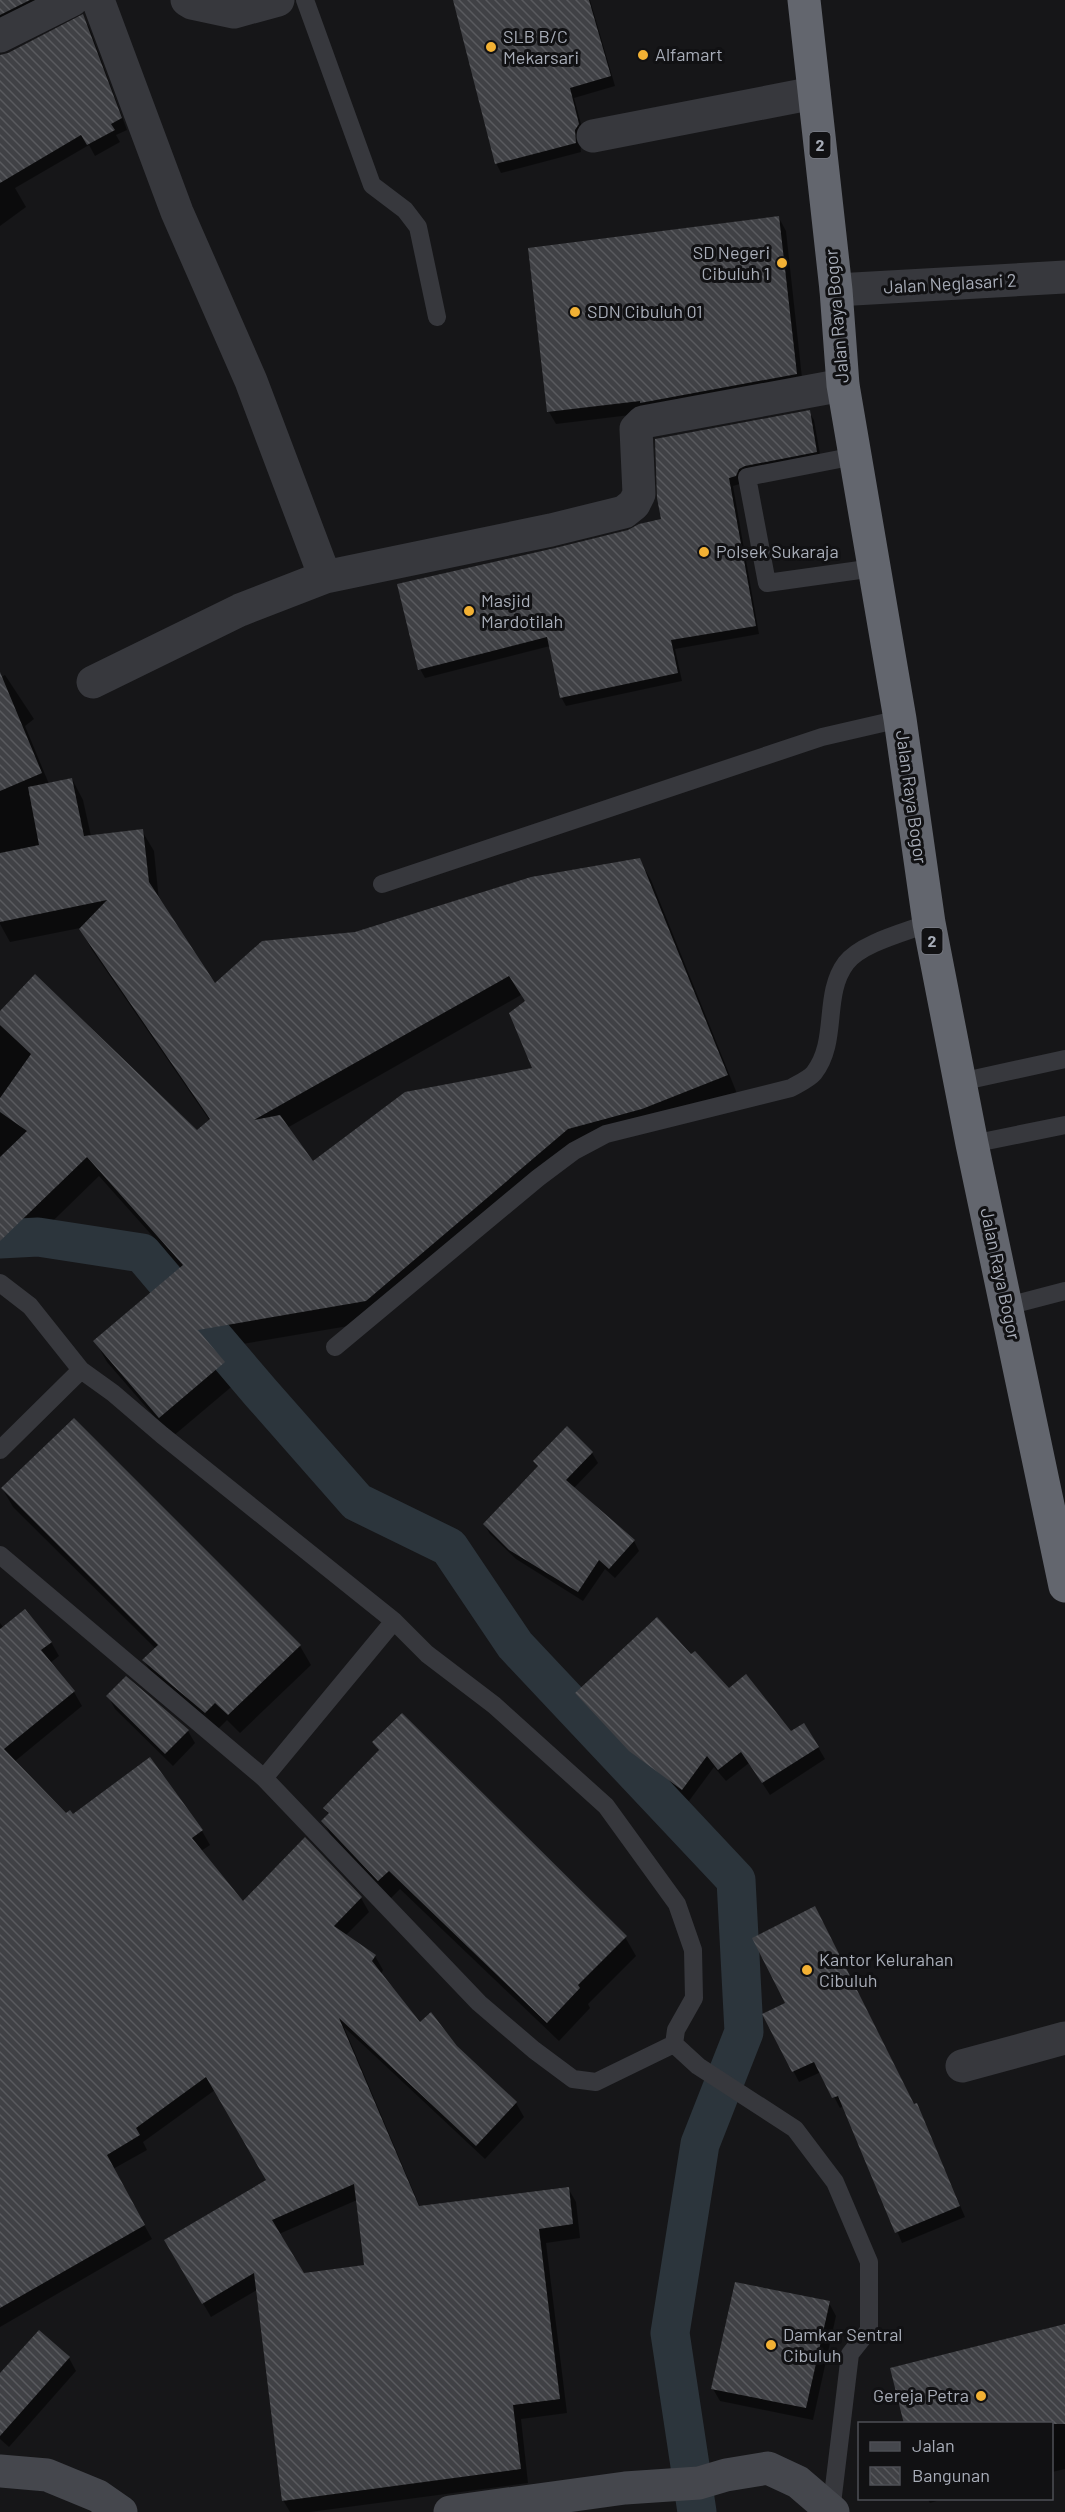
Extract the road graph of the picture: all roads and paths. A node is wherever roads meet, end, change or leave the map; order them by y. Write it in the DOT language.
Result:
graph roads {
  1 [pos="72,0"];
  2 [pos="98,0"];
  3 [pos="187,0"];
  4 [pos="278,0"];
  5 [pos="305,0"];
  6 [pos="804,0"];
  7 [pos="0,36"];
  8 [pos="814,93"];
  9 [pos="593,136"];
  10 [pos="1065,278"];
  11 [pos="836,290"];
  12 [pos="437,316"];
  13 [pos="843,385"];
  14 [pos="855,456"];
  15 [pos="874,568"];
  16 [pos="325,577"];
  17 [pos="93,682"];
  18 [pos="900,719"];
  19 [pos="382,884"];
  20 [pos="929,923"];
  21 [pos="1065,1059"];
  22 [pos="960,1082"];
  23 [pos="1065,1125"];
  24 [pos="972,1144"];
  25 [pos="0,1283"];
  26 [pos="1065,1291"];
  27 [pos="1008,1306"];
  28 [pos="335,1347"];
  29 [pos="81,1370"];
  30 [pos="0,1450"];
  31 [pos="0,1555"];
  32 [pos="1065,1586"];
  33 [pos="394,1621"];
  34 [pos="264,1778"];
  35 [pos="1065,2038"];
  36 [pos="675,2044"];
  37 [pos="962,2066"];
  38 [pos="0,2470"];
  39 [pos="832,2511"];
  40 [pos="121,2512"];
  41 [pos="450,2512"];
  1 -- 7 [label="street"];
  2 -- 16 [label="street"];
  3 -- 4 [label="street"];
  5 -- 12 [label="lane"];
  6 -- 8 [label="highway, Jalan Raya Bogor / 2"];
  8 -- 9 [label="street"];
  8 -- 11 [label="highway, Jalan Raya Bogor / 2"];
  10 -- 11 [label="street, Jalan Neglasari 2"];
  11 -- 13 [label="highway, Jalan Raya Bogor / 2"];
  13 -- 14 [label="highway, Jalan Raya Bogor / 2"];
  13 -- 16 [label="street"];
  14 -- 15 [label="highway, Jalan Raya Bogor / 2"];
  14 -- 15 [label="lane"];
  15 -- 18 [label="highway, Jalan Raya Bogor / 2"];
  16 -- 17 [label="street"];
  18 -- 19 [label="lane"];
  18 -- 20 [label="highway, Jalan Raya Bogor / 2"];
  20 -- 22 [label="highway, Jalan Raya Bogor / 2"];
  20 -- 28 [label="lane"];
  21 -- 22 [label="lane"];
  22 -- 24 [label="highway, Jalan Raya Bogor / 2"];
  23 -- 24 [label="lane"];
  24 -- 27 [label="highway, Jalan Raya Bogor / 2"];
  25 -- 29 [label="lane"];
  26 -- 27 [label="lane"];
  27 -- 32 [label="highway, Jalan Raya Bogor / 2"];
  29 -- 30 [label="lane"];
  29 -- 33 [label="lane"];
  31 -- 34 [label="lane"];
  33 -- 34 [label="lane"];
  33 -- 36 [label="lane"];
  34 -- 36 [label="lane"];
  35 -- 37 [label="street"];
  36 -- 39 [label="lane"];
  38 -- 40 [label="street"];
  39 -- 41 [label="street"];
}
